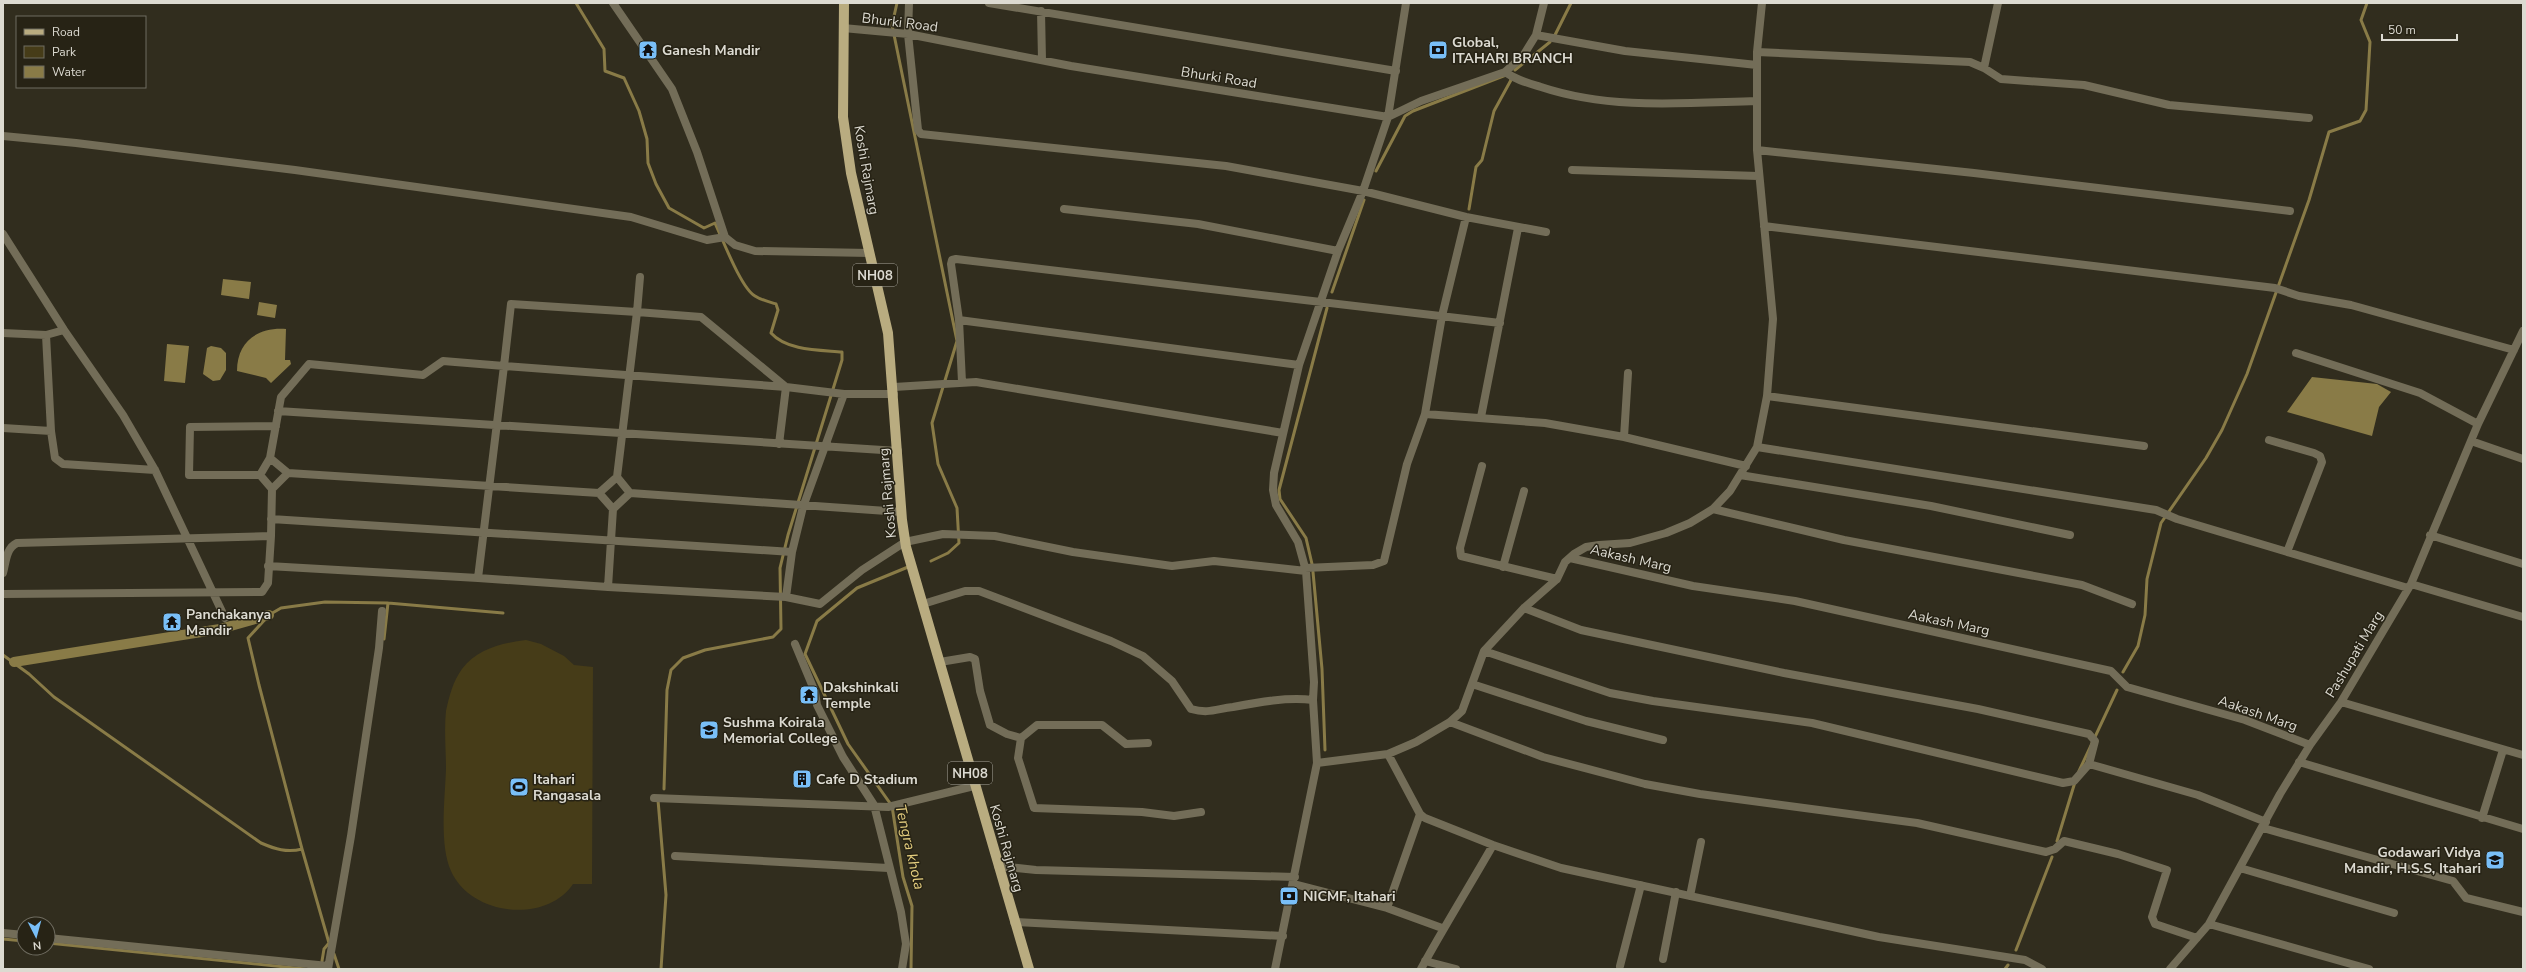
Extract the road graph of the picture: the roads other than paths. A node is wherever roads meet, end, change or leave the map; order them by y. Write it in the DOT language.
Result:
graph roads {
  1 [pos="613,3"];
  2 [pos="844,3"];
  3 [pos="909,3"];
  4 [pos="989,3"];
  5 [pos="1406,3"];
  6 [pos="1544,3"];
  7 [pos="1762,3"];
  8 [pos="1998,3"];
  9 [pos="1041,12"];
  10 [pos="843,28"];
  11 [pos="904,34"];
  12 [pos="1536,35"];
  13 [pos="1757,52"];
  14 [pos="1042,60"];
  15 [pos="1757,65"];
  16 [pos="1984,68"];
  17 [pos="1396,71"];
  18 [pos="1505,72"];
  19 [pos="1756,101"];
  20 [pos="1388,117"];
  21 [pos="2308,118"];
  22 [pos="3,136"];
  23 [pos="1757,150"];
  24 [pos="1572,170"];
  25 [pos="1758,176"];
  26 [pos="1363,191"];
  27 [pos="1064,209"];
  28 [pos="2290,211"];
  29 [pos="1466,217"];
  30 [pos="1764,226"];
  31 [pos="1518,228"];
  32 [pos="1546,232"];
  33 [pos="3,234"];
  34 [pos="721,237"];
  35 [pos="1338,251"];
  36 [pos="870,252"];
  37 [pos="640,277"];
  38 [pos="1321,302"];
  39 [pos="637,312"];
  40 [pos="1442,316"];
  41 [pos="959,320"];
  42 [pos="1500,323"];
  43 [pos="64,330"];
  44 [pos="2523,331"];
  45 [pos="3,333"];
  46 [pos="46,335"];
  47 [pos="2514,350"];
  48 [pos="2296,353"];
  49 [pos="1299,365"];
  50 [pos="504,366"];
  51 [pos="1628,373"];
  52 [pos="629,375"];
  53 [pos="959,382"];
  54 [pos="786,387"];
  55 [pos="894,390"];
  56 [pos="840,394"];
  57 [pos="1767,396"];
  58 [pos="278,411"];
  59 [pos="1425,414"];
  60 [pos="1482,417"];
  61 [pos="2478,424"];
  62 [pos="497,425"];
  63 [pos="276,426"];
  64 [pos="3,428"];
  65 [pos="51,432"];
  66 [pos="622,433"];
  67 [pos="1282,434"];
  68 [pos="1624,438"];
  69 [pos="2269,440"];
  70 [pos="2471,442"];
  71 [pos="778,444"];
  72 [pos="2144,446"];
  73 [pos="823,447"];
  74 [pos="1757,447"];
  75 [pos="898,451"];
  76 [pos="270,458"];
  77 [pos="2523,459"];
  78 [pos="1482,466"];
  79 [pos="1746,466"];
  80 [pos="155,470"];
  81 [pos="288,473"];
  82 [pos="260,475"];
  83 [pos="1740,475"];
  84 [pos="617,477"];
  85 [pos="490,485"];
  86 [pos="272,489"];
  87 [pos="1524,491"];
  88 [pos="599,493"];
  89 [pos="630,493"];
  90 [pos="799,506"];
  91 [pos="613,509"];
  92 [pos="1713,509"];
  93 [pos="901,512"];
  94 [pos="271,519"];
  95 [pos="484,532"];
  96 [pos="2070,534"];
  97 [pos="2430,535"];
  98 [pos="271,536"];
  99 [pos="187,538"];
  100 [pos="610,541"];
  101 [pos="905,545"];
  102 [pos="789,552"];
  103 [pos="2287,552"];
  104 [pos="1570,558"];
  105 [pos="2523,564"];
  106 [pos="268,566"];
  107 [pos="1503,567"];
  108 [pos="1305,570"];
  109 [pos="3,573"];
  110 [pos="478,578"];
  111 [pos="1557,579"];
  112 [pos="2410,586"];
  113 [pos="608,587"];
  114 [pos="214,593"];
  115 [pos="3,594"];
  116 [pos="783,597"];
  117 [pos="923,604"];
  118 [pos="2132,604"];
  119 [pos="1524,608"];
  120 [pos="382,611"];
  121 [pos="2523,617"];
  122 [pos="225,618"];
  123 [pos="795,644"];
  124 [pos="1484,651"];
  125 [pos="940,662"];
  126 [pos="1472,684"];
  127 [pos="1313,700"];
  128 [pos="2341,702"];
  129 [pos="1450,722"];
  130 [pos="1021,738"];
  131 [pos="1663,740"];
  132 [pos="1148,743"];
  133 [pos="2310,744"];
  134 [pos="2503,750"];
  135 [pos="1388,754"];
  136 [pos="2523,755"];
  137 [pos="2299,762"];
  138 [pos="1317,763"];
  139 [pos="2089,764"];
  140 [pos="974,786"];
  141 [pos="654,798"];
  142 [pos="874,805"];
  143 [pos="1201,812"];
  144 [pos="1420,814"];
  145 [pos="2482,818"];
  146 [pos="2265,825"];
  147 [pos="2523,829"];
  148 [pos="1701,842"];
  149 [pos="1492,845"];
  150 [pos="675,856"];
  151 [pos="998,866"];
  152 [pos="888,868"];
  153 [pos="2240,868"];
  154 [pos="1294,880"];
  155 [pos="1641,885"];
  156 [pos="1676,892"];
  157 [pos="1690,896"];
  158 [pos="1387,908"];
  159 [pos="2523,912"];
  160 [pos="2394,913"];
  161 [pos="1014,922"];
  162 [pos="2209,924"];
  163 [pos="1442,928"];
  164 [pos="3,933"];
  165 [pos="16,934"];
  166 [pos="1283,936"];
  167 [pos="2197,938"];
  168 [pos="56,939"];
  169 [pos="1663,959"];
  170 [pos="1425,961"];
  171 [pos="1620,966"];
  172 [pos="328,968"];
  173 [pos="902,969"];
  174 [pos="1029,969"];
  175 [pos="1275,969"];
  176 [pos="1421,969"];
  177 [pos="1456,969"];
  178 [pos="2042,969"];
  179 [pos="2170,969"];
  180 [pos="2369,969"];
  1 -- 34 [label="street"];
  2 -- 10 [label="main road, Koshi Rajmarg / NH08"];
  3 -- 11 [label="street"];
  4 -- 9 [label="street"];
  5 -- 17 [label="street"];
  6 -- 12 [label="street"];
  7 -- 13 [label="street"];
  8 -- 16 [label="street"];
  9 -- 14 [label="street"];
  9 -- 17 [label="street"];
  10 -- 11 [label="street, Bhurki Road"];
  10 -- 36 [label="main road, Koshi Rajmarg / NH08"];
  11 -- 14 [label="street, Bhurki Road"];
  11 -- 26 [label="street"];
  12 -- 15 [label="street"];
  12 -- 18 [label="street"];
  13 -- 15 [label="street"];
  13 -- 16 [label="street"];
  14 -- 20 [label="street, Bhurki Road"];
  15 -- 19 [label="street"];
  16 -- 21 [label="street"];
  17 -- 20 [label="street"];
  18 -- 19 [label="street"];
  18 -- 20 [label="street"];
  19 -- 23 [label="street"];
  20 -- 26 [label="street"];
  22 -- 34 [label="street"];
  23 -- 25 [label="street"];
  23 -- 28 [label="street"];
  24 -- 25 [label="street"];
  25 -- 30 [label="street"];
  26 -- 29 [label="street"];
  26 -- 35 [label="street"];
  27 -- 35 [label="street"];
  29 -- 31 [label="street"];
  29 -- 40 [label="street"];
  30 -- 47 [label="street"];
  30 -- 57 [label="street"];
  31 -- 32 [label="street"];
  31 -- 42 [label="street"];
  33 -- 43 [label="street"];
  34 -- 36 [label="street"];
  35 -- 38 [label="street"];
  36 -- 55 [label="main road, Koshi Rajmarg / NH08"];
  37 -- 39 [label="street"];
  38 -- 40 [label="street"];
  38 -- 41 [label="street"];
  38 -- 49 [label="street"];
  39 -- 50 [label="street"];
  39 -- 52 [label="street"];
  39 -- 54 [label="street"];
  40 -- 42 [label="street"];
  40 -- 59 [label="street"];
  41 -- 49 [label="street"];
  41 -- 53 [label="street"];
  42 -- 60 [label="street"];
  43 -- 46 [label="street"];
  43 -- 80 [label="street"];
  44 -- 47 [label="street, Pashupati Marg"];
  45 -- 46 [label="street"];
  46 -- 65 [label="street"];
  47 -- 61 [label="street, Pashupati Marg"];
  48 -- 61 [label="street"];
  49 -- 67 [label="street"];
  50 -- 52 [label="street"];
  50 -- 58 [label="street"];
  50 -- 62 [label="street"];
  51 -- 68 [label="street"];
  52 -- 54 [label="street"];
  52 -- 66 [label="street"];
  53 -- 55 [label="street"];
  53 -- 67 [label="street"];
  54 -- 56 [label="street"];
  54 -- 71 [label="street"];
  55 -- 56 [label="street"];
  55 -- 75 [label="main road, Koshi Rajmarg / NH08"];
  56 -- 73 [label="street"];
  57 -- 72 [label="street"];
  57 -- 74 [label="street"];
  58 -- 62 [label="street"];
  58 -- 63 [label="street"];
  59 -- 60 [label="street"];
  59 -- 108 [label="street"];
  60 -- 68 [label="street"];
  61 -- 70 [label="street, Pashupati Marg"];
  62 -- 66 [label="street"];
  62 -- 85 [label="street"];
  63 -- 76 [label="street"];
  63 -- 82 [label="street"];
  64 -- 65 [label="street"];
  65 -- 80 [label="street"];
  66 -- 71 [label="street"];
  66 -- 84 [label="street"];
  67 -- 108 [label="street"];
  68 -- 79 [label="street"];
  69 -- 103 [label="street"];
  70 -- 77 [label="street"];
  70 -- 97 [label="street, Pashupati Marg"];
  71 -- 73 [label="street"];
  73 -- 75 [label="street"];
  73 -- 90 [label="street"];
  74 -- 79 [label="street"];
  74 -- 103 [label="street"];
  75 -- 93 [label="main road, Koshi Rajmarg / NH08"];
  76 -- 81 [label="street"];
  76 -- 82 [label="street"];
  78 -- 107 [label="street"];
  79 -- 83 [label="street"];
  80 -- 99 [label="street"];
  81 -- 85 [label="street"];
  81 -- 86 [label="street"];
  82 -- 86 [label="street"];
  83 -- 92 [label="street"];
  83 -- 96 [label="street"];
  84 -- 88 [label="street"];
  84 -- 89 [label="street"];
  85 -- 88 [label="street"];
  85 -- 95 [label="street"];
  86 -- 94 [label="street"];
  87 -- 107 [label="street"];
  88 -- 91 [label="street"];
  89 -- 90 [label="street"];
  89 -- 91 [label="street"];
  90 -- 93 [label="street"];
  90 -- 102 [label="street"];
  91 -- 100 [label="street"];
  92 -- 104 [label="street"];
  92 -- 118 [label="street"];
  93 -- 101 [label="main road, Koshi Rajmarg / NH08"];
  94 -- 95 [label="street"];
  94 -- 98 [label="street"];
  95 -- 100 [label="street"];
  95 -- 110 [label="street"];
  97 -- 105 [label="street"];
  97 -- 112 [label="street, Pashupati Marg"];
  98 -- 99 [label="street"];
  98 -- 106 [label="street"];
  99 -- 109 [label="street"];
  99 -- 114 [label="street"];
  100 -- 102 [label="street"];
  100 -- 113 [label="street"];
  101 -- 108 [label="street"];
  101 -- 116 [label="street"];
  101 -- 117 [label="main road, Koshi Rajmarg / NH08"];
  102 -- 116 [label="street"];
  103 -- 112 [label="street"];
  104 -- 111 [label="street"];
  104 -- 133 [label="street, Aakash Marg"];
  106 -- 110 [label="street"];
  106 -- 114 [label="street"];
  107 -- 111 [label="street"];
  108 -- 127 [label="street"];
  110 -- 113 [label="street"];
  111 -- 119 [label="street"];
  112 -- 121 [label="street"];
  112 -- 128 [label="street, Pashupati Marg"];
  113 -- 116 [label="street"];
  114 -- 115 [label="street"];
  114 -- 122 [label="street"];
  117 -- 125 [label="main road, Koshi Rajmarg / NH08"];
  117 -- 127 [label="street"];
  119 -- 124 [label="street"];
  119 -- 139 [label="street"];
  120 -- 172 [label="street"];
  123 -- 142 [label="street"];
  124 -- 126 [label="street"];
  124 -- 139 [label="street"];
  125 -- 130 [label="street"];
  125 -- 140 [label="main road, Koshi Rajmarg / NH08"];
  126 -- 129 [label="street"];
  126 -- 131 [label="street"];
  127 -- 138 [label="street"];
  128 -- 133 [label="street, Pashupati Marg"];
  128 -- 134 [label="street"];
  129 -- 135 [label="street"];
  129 -- 167 [label="street"];
  130 -- 132 [label="street"];
  130 -- 143 [label="street"];
  133 -- 137 [label="street, Pashupati Marg"];
  134 -- 136 [label="street"];
  134 -- 145 [label="street"];
  135 -- 138 [label="street"];
  135 -- 144 [label="street"];
  137 -- 145 [label="street"];
  137 -- 146 [label="street, Pashupati Marg"];
  138 -- 154 [label="street"];
  139 -- 146 [label="street"];
  140 -- 142 [label="street"];
  140 -- 151 [label="main road, Koshi Rajmarg / NH08"];
  141 -- 142 [label="street"];
  142 -- 152 [label="street"];
  144 -- 149 [label="street"];
  144 -- 158 [label="street"];
  145 -- 147 [label="street"];
  146 -- 153 [label="street, Pashupati Marg"];
  146 -- 159 [label="street"];
  148 -- 157 [label="street"];
  149 -- 155 [label="street"];
  149 -- 163 [label="street"];
  150 -- 152 [label="street"];
  151 -- 154 [label="street"];
  151 -- 161 [label="main road, Koshi Rajmarg / NH08"];
  152 -- 173 [label="street"];
  153 -- 160 [label="street"];
  153 -- 162 [label="street, Pashupati Marg"];
  154 -- 158 [label="street"];
  154 -- 166 [label="street"];
  155 -- 156 [label="street"];
  155 -- 171 [label="street"];
  156 -- 157 [label="street"];
  156 -- 169 [label="street"];
  157 -- 178 [label="street"];
  158 -- 163 [label="street"];
  161 -- 166 [label="street"];
  161 -- 174 [label="main road, Koshi Rajmarg / NH08"];
  162 -- 167 [label="street, Pashupati Marg"];
  162 -- 180 [label="street"];
  163 -- 170 [label="street"];
  164 -- 165 [label="street"];
  166 -- 175 [label="street"];
  167 -- 179 [label="street, Pashupati Marg"];
  168 -- 172 [label="street"];
  170 -- 176 [label="street"];
  170 -- 177 [label="street"];
}
